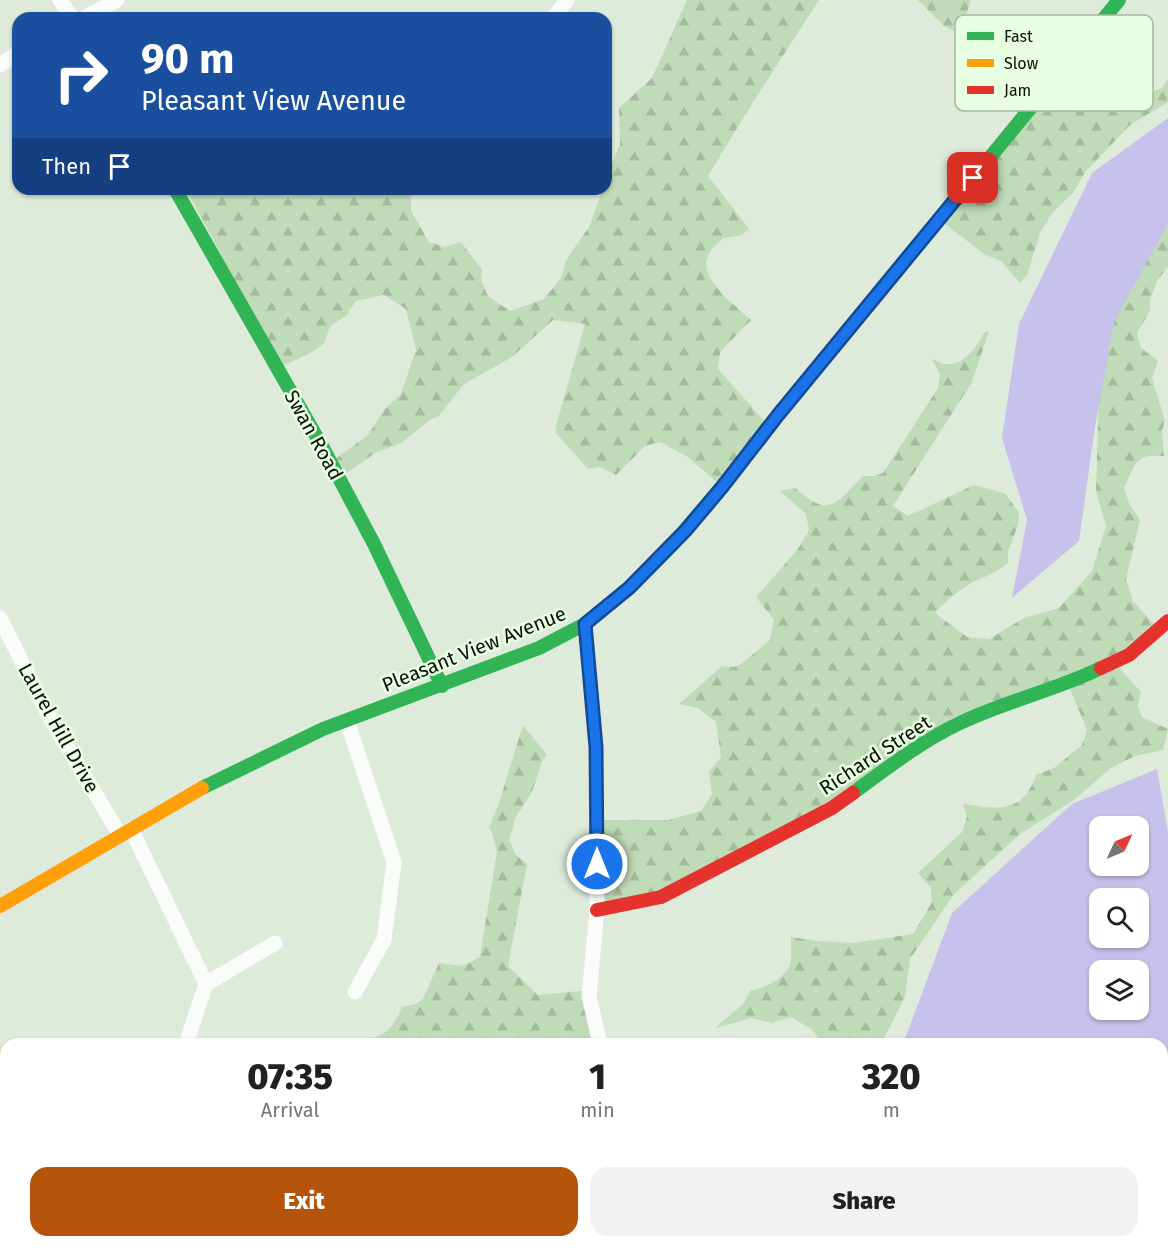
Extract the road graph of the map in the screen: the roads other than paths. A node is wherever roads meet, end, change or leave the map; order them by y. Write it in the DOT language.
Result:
graph roads {
  1 [pos="117,0"];
  2 [pos="567,0"];
  3 [pos="1119,0"];
  4 [pos="95,12"];
  5 [pos="558,12"];
  6 [pos="1107,15"];
  7 [pos="1028,111"];
  8 [pos="178,195"];
  9 [pos="0,618"];
  10 [pos="1168,621"];
  11 [pos="585,624"];
  12 [pos="442,686"];
  13 [pos="347,721"];
  14 [pos="126,832"];
  15 [pos="0,906"];
  16 [pos="597,910"];
  17 [pos="275,943"];
  18 [pos="206,984"];
  19 [pos="355,992"];
  20 [pos="188,1038"];
  21 [pos="599,1038"];
  1 -- 4 [label="street"];
  2 -- 5 [label="street"];
  3 -- 6 [label="main road, Pleasant View Avenue"];
  7 -- 11 [label="main road, Pleasant View Avenue"];
  8 -- 12 [label="main road, Swan Road"];
  9 -- 14 [label="street, Laurel Hill Drive"];
  10 -- 16 [label="main road, Richard Street"];
  11 -- 12 [label="main road, Pleasant View Avenue"];
  11 -- 16 [label="street"];
  12 -- 13 [label="main road, Pleasant View Avenue"];
  13 -- 14 [label="main road, Pleasant View Avenue"];
  13 -- 19 [label="street"];
  14 -- 15 [label="main road, Pleasant View Avenue"];
  14 -- 18 [label="street, Laurel Hill Drive"];
  16 -- 21 [label="street"];
  17 -- 18 [label="street"];
  18 -- 20 [label="street"];
}
